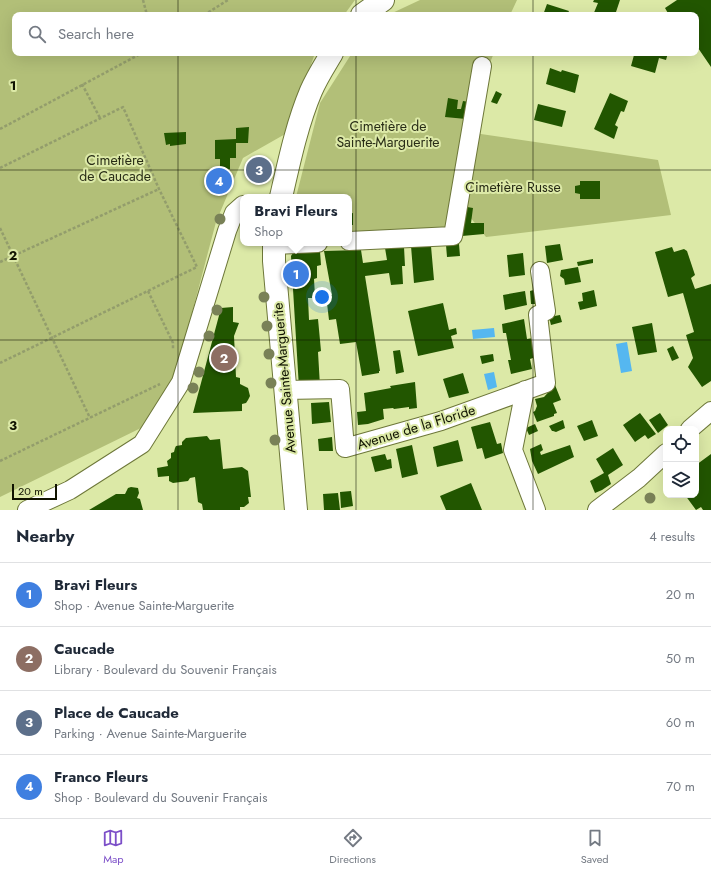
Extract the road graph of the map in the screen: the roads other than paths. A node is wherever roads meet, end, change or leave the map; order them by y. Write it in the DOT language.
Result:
graph roads {
  1 [pos="368,0"];
  2 [pos="383,0"];
  3 [pos="360,12"];
  4 [pos="366,12"];
  5 [pos="330,56"];
  6 [pos="482,66"];
  7 [pos="282,194"];
  8 [pos="240,208"];
  9 [pos="352,241"];
  10 [pos="274,246"];
  11 [pos="540,271"];
  12 [pos="284,390"];
  13 [pos="526,390"];
  14 [pos="711,411"];
  15 [pos="694,426"];
  16 [pos="663,456"];
  17 [pos="27,510"];
  18 [pos="296,510"];
  19 [pos="536,510"];
  20 [pos="597,510"];
  1 -- 3 [label="street"];
  2 -- 4 [label="street"];
  5 -- 7 [label="street"];
  6 -- 9 [label="street"];
  8 -- 17 [label="street"];
  10 -- 12 [label="street, Avenue Sainte-Marguerite"];
  11 -- 13 [label="street, Avenue de la Floride"];
  12 -- 13 [label="street, Avenue de la Floride"];
  12 -- 18 [label="street, Avenue Sainte-Marguerite"];
  13 -- 19 [label="street"];
  14 -- 15 [label="street"];
  16 -- 20 [label="street"];
}
